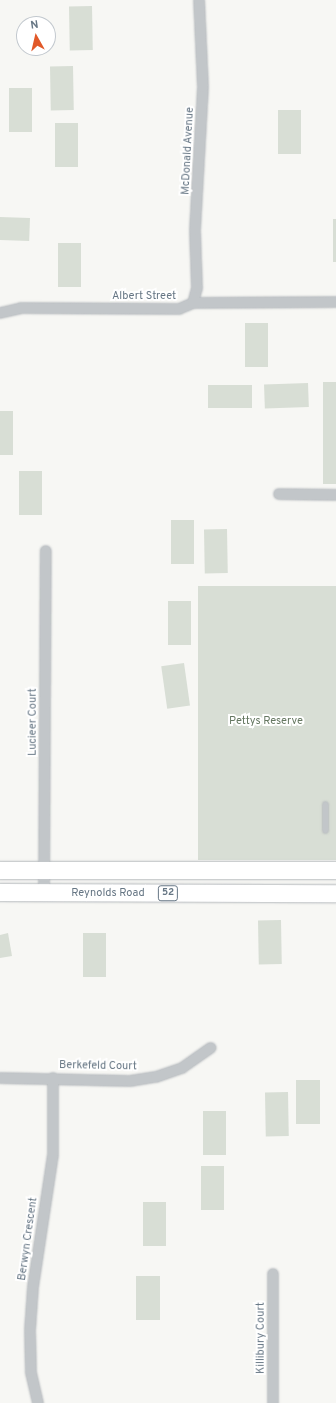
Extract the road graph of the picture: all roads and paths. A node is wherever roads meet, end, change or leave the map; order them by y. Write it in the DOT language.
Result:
graph roads {
  1 [pos="199,0"];
  2 [pos="336,302"];
  3 [pos="193,303"];
  4 [pos="0,312"];
  5 [pos="279,494"];
  6 [pos="336,495"];
  7 [pos="46,551"];
  8 [pos="325,804"];
  9 [pos="325,830"];
  10 [pos="0,870"];
  11 [pos="336,870"];
  12 [pos="44,871"];
  13 [pos="0,892"];
  14 [pos="44,893"];
  15 [pos="336,893"];
  16 [pos="211,1048"];
  17 [pos="0,1078"];
  18 [pos="53,1078"];
  19 [pos="273,1274"];
  20 [pos="38,1403"];
  21 [pos="273,1403"];
  1 -- 3 [label="street, McDonald Avenue"];
  2 -- 3 [label="street, Albert Street"];
  3 -- 4 [label="street, Albert Street"];
  5 -- 6 [label="street"];
  7 -- 12 [label="street, Lucieer Court"];
  8 -- 9 [label="lane"];
  10 -- 12 [label="main road, Reynolds Road / 52"];
  11 -- 12 [label="main road, Reynolds Road / 52"];
  12 -- 14 [label="street, Lucieer Court"];
  13 -- 14 [label="main road, Reynolds Road / 52"];
  14 -- 15 [label="main road, Reynolds Road / 52"];
  16 -- 18 [label="street, Berkefeld Court"];
  17 -- 18 [label="street, Berkefeld Court"];
  18 -- 20 [label="street, Berwyn Crescent"];
  19 -- 21 [label="street, Killibury Court"];
}
